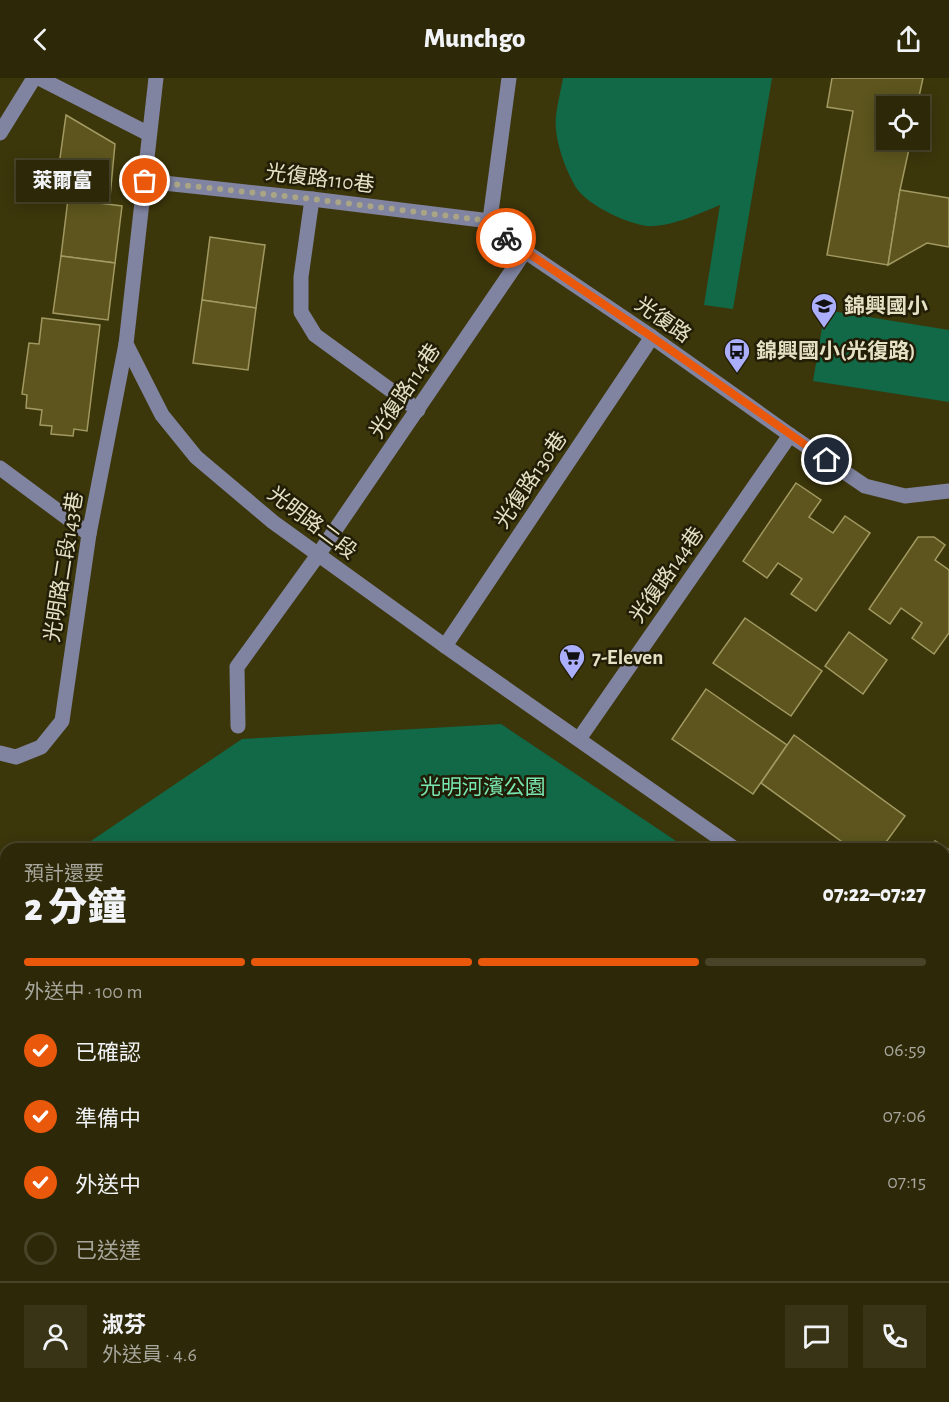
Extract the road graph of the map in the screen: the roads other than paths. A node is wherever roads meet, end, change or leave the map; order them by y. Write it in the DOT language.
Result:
graph roads {
  1 [pos="34,78"];
  2 [pos="39,78"];
  3 [pos="156,78"];
  4 [pos="509,78"];
  5 [pos="0,134"];
  6 [pos="149,134"];
  7 [pos="145,181"];
  8 [pos="312,199"];
  9 [pos="490,221"];
  10 [pos="526,250"];
  11 [pos="652,337"];
  12 [pos="126,345"];
  13 [pos="418,410"];
  14 [pos="790,435"];
  15 [pos="0,468"];
  16 [pos="949,491"];
  17 [pos="89,534"];
  18 [pos="318,555"];
  19 [pos="445,646"];
  20 [pos="238,726"];
  21 [pos="579,739"];
  22 [pos="0,753"];
  23 [pos="726,843"];
  1 -- 5 [label="street"];
  2 -- 6 [label="street"];
  3 -- 6 [label="street"];
  4 -- 9 [label="street"];
  6 -- 7 [label="street"];
  7 -- 8 [label="street, 光復路110巷"];
  7 -- 12 [label="street"];
  8 -- 9 [label="street, 光復路110巷"];
  8 -- 13 [label="street"];
  9 -- 10 [label="street, 光復路"];
  10 -- 11 [label="street, 光復路"];
  10 -- 13 [label="street, 光復路114巷"];
  11 -- 14 [label="street, 光復路"];
  11 -- 19 [label="street, 光復路130巷"];
  12 -- 17 [label="street, 光明路二段143巷"];
  12 -- 18 [label="street, 光明路二段"];
  13 -- 18 [label="street, 光復路114巷"];
  14 -- 16 [label="street, 光復路"];
  14 -- 21 [label="street, 光復路144巷"];
  15 -- 17 [label="street"];
  17 -- 22 [label="street, 光明路二段143巷"];
  18 -- 19 [label="street, 光明路二段"];
  18 -- 20 [label="street, 光復路114巷"];
  19 -- 21 [label="street, 光明路二段"];
  21 -- 23 [label="street, 光明路二段"];
}
